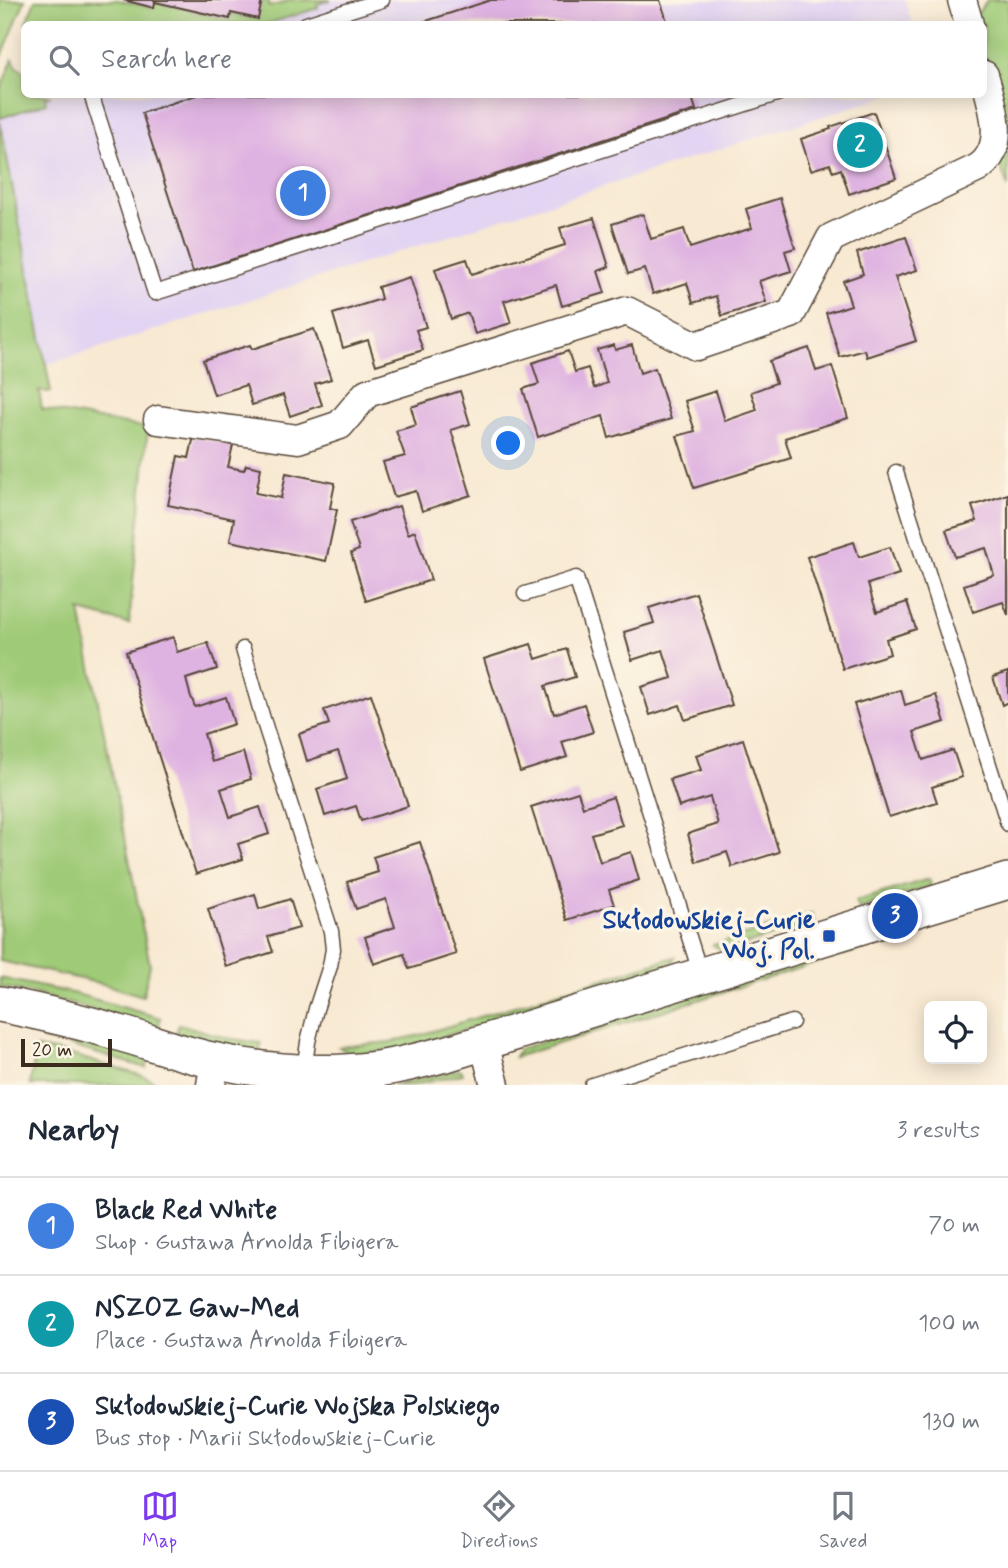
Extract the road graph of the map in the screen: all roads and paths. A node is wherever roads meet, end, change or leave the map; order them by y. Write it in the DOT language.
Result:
graph roads {
  1 [pos="382,0"];
  2 [pos="962,0"];
  3 [pos="316,21"];
  4 [pos="968,21"];
  5 [pos="987,86"];
  6 [pos="92,98"];
  7 [pos="764,98"];
  8 [pos="158,420"];
  9 [pos="896,472"];
  10 [pos="525,594"];
  11 [pos="243,649"];
  12 [pos="1008,824"];
  13 [pos="1008,881"];
  14 [pos="701,975"];
  15 [pos="0,1004"];
  16 [pos="792,1022"];
  17 [pos="484,1042"];
  18 [pos="304,1072"];
  19 [pos="213,1073"];
  20 [pos="495,1085"];
  21 [pos="592,1085"];
  1 -- 3 [label="lane"];
  2 -- 4 [label="street"];
  5 -- 8 [label="street"];
  6 -- 7 [label="lane"];
  9 -- 12 [label="lane"];
  10 -- 14 [label="lane"];
  11 -- 18 [label="lane"];
  13 -- 14 [label="street"];
  14 -- 17 [label="street"];
  15 -- 19 [label="street"];
  16 -- 21 [label="lane"];
  17 -- 18 [label="street"];
  17 -- 20 [label="street"];
  18 -- 19 [label="street"];
}
